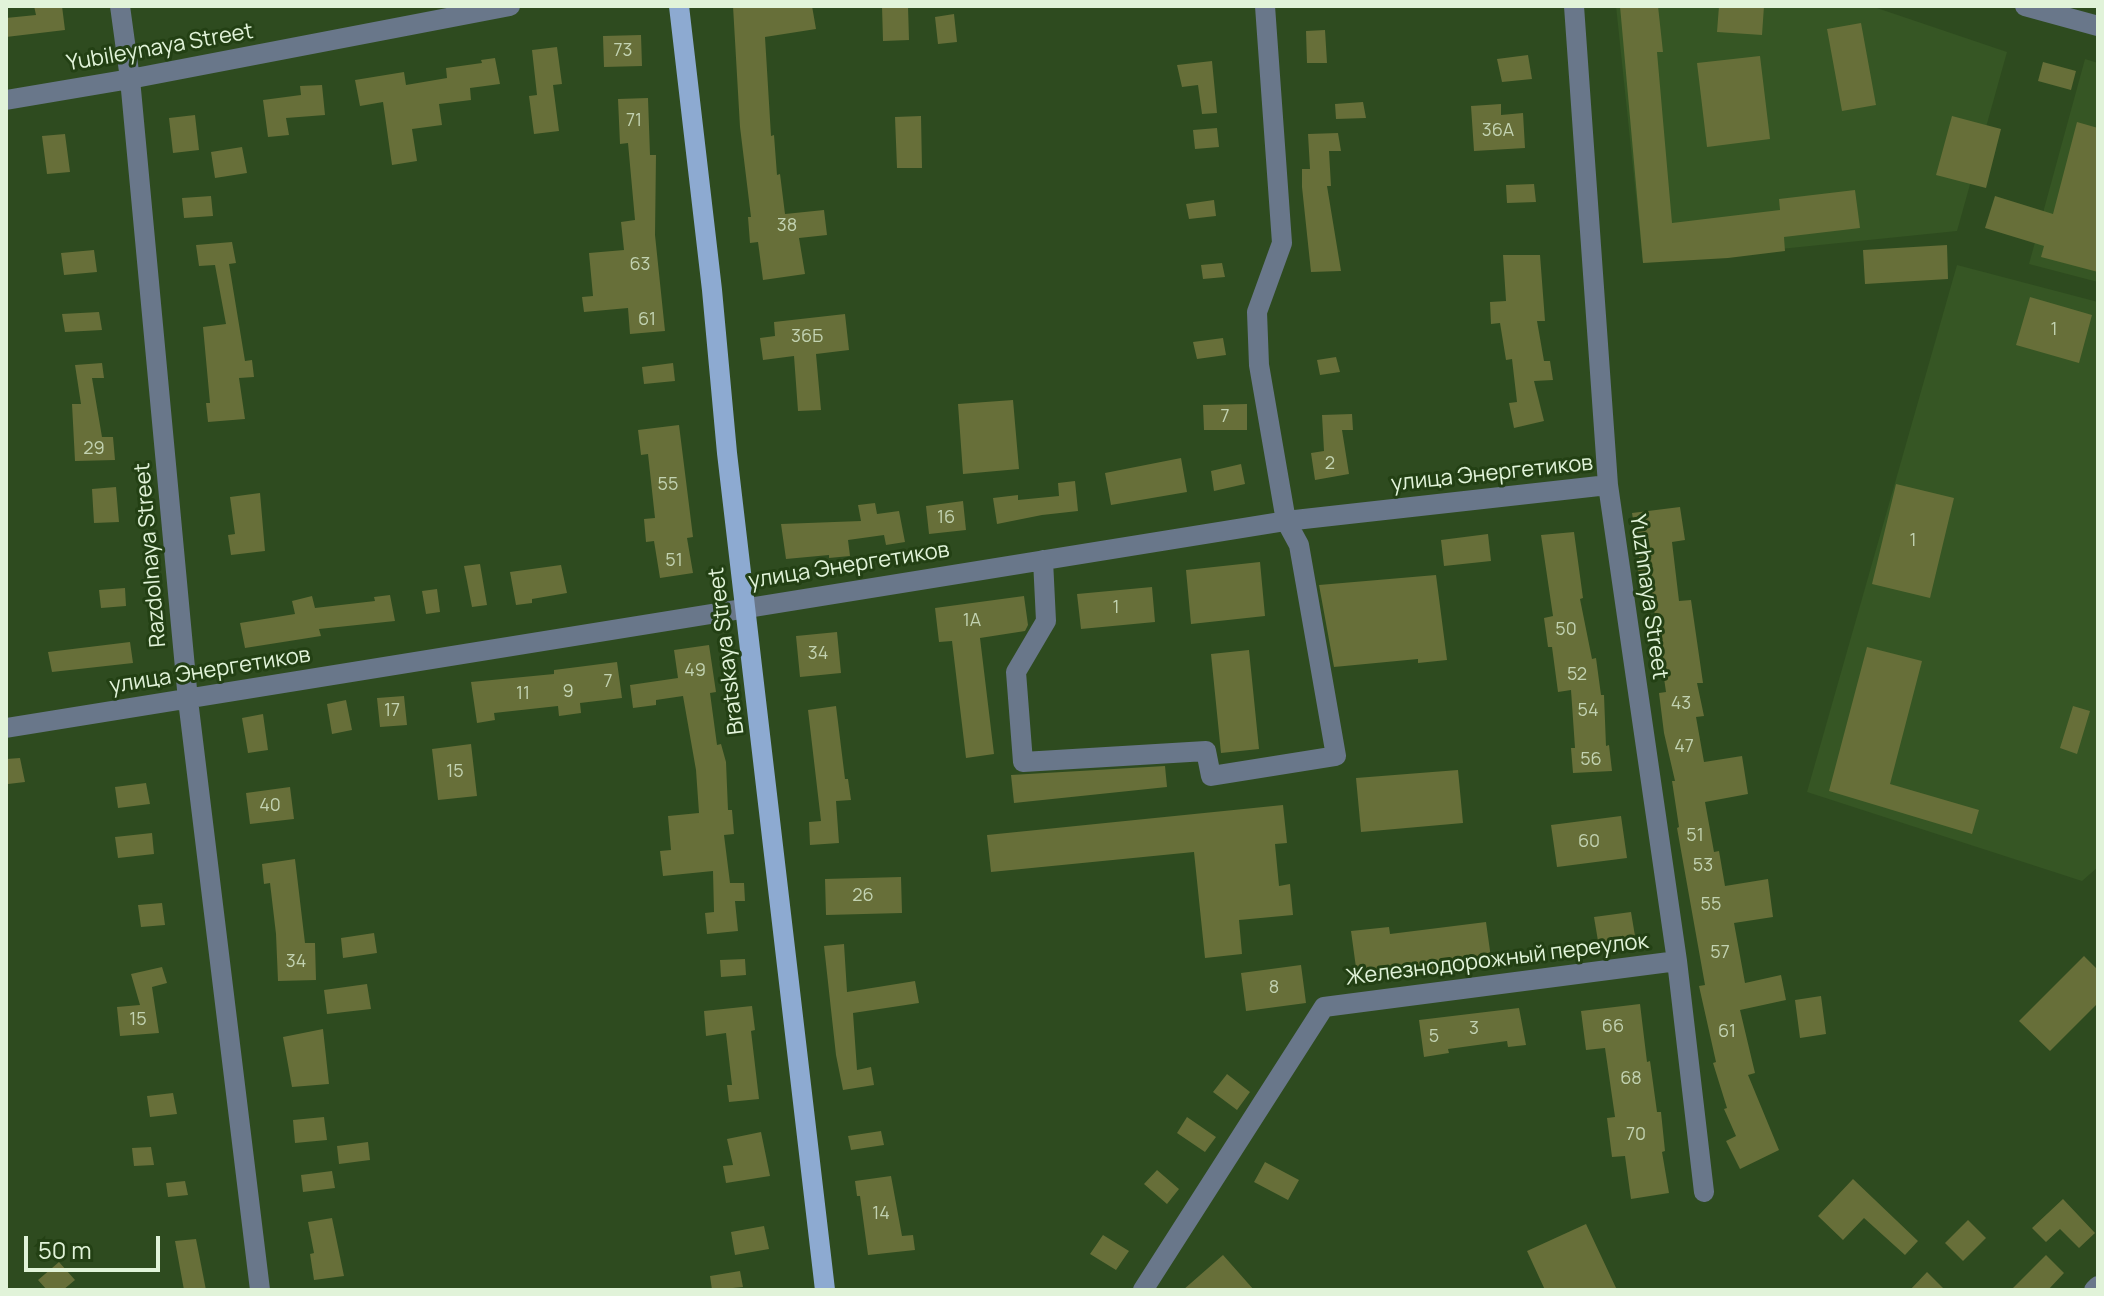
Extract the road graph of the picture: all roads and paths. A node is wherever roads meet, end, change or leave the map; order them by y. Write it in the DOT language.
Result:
graph roads {
  1 [pos="120,6"];
  2 [pos="510,6"];
  3 [pos="679,6"];
  4 [pos="1265,6"];
  5 [pos="1574,6"];
  6 [pos="2025,6"];
  7 [pos="2098,26"];
  8 [pos="130,79"];
  9 [pos="6,100"];
  10 [pos="1608,485"];
  11 [pos="1286,521"];
  12 [pos="1043,560"];
  13 [pos="746,607"];
  14 [pos="188,700"];
  15 [pos="6,728"];
  16 [pos="1677,961"];
  17 [pos="1704,1192"];
  18 [pos="260,1290"];
  19 [pos="825,1290"];
  20 [pos="1143,1290"];
  1 -- 8 [label="street, Razdolnaya Street"];
  2 -- 8 [label="street, Yubileynaya Street"];
  3 -- 13 [label="main road, Bratskaya Street"];
  4 -- 11 [label="street"];
  5 -- 10 [label="street, Yuzhnaya Street"];
  6 -- 7 [label="street"];
  8 -- 9 [label="street, Yubileynaya Street"];
  8 -- 14 [label="street, Razdolnaya Street"];
  10 -- 11 [label="street, улица Энергетиков"];
  10 -- 16 [label="street, Yuzhnaya Street"];
  11 -- 12 [label="street, улица Энергетиков"];
  11 -- 12 [label="street"];
  12 -- 13 [label="street, улица Энергетиков"];
  13 -- 14 [label="street, улица Энергетиков"];
  13 -- 19 [label="main road, Bratskaya Street"];
  14 -- 15 [label="street, улица Энергетиков"];
  14 -- 18 [label="street, Razdolnaya Street"];
  16 -- 17 [label="street, Yuzhnaya Street"];
  16 -- 20 [label="street, Железнодорожный переулок"];
}
